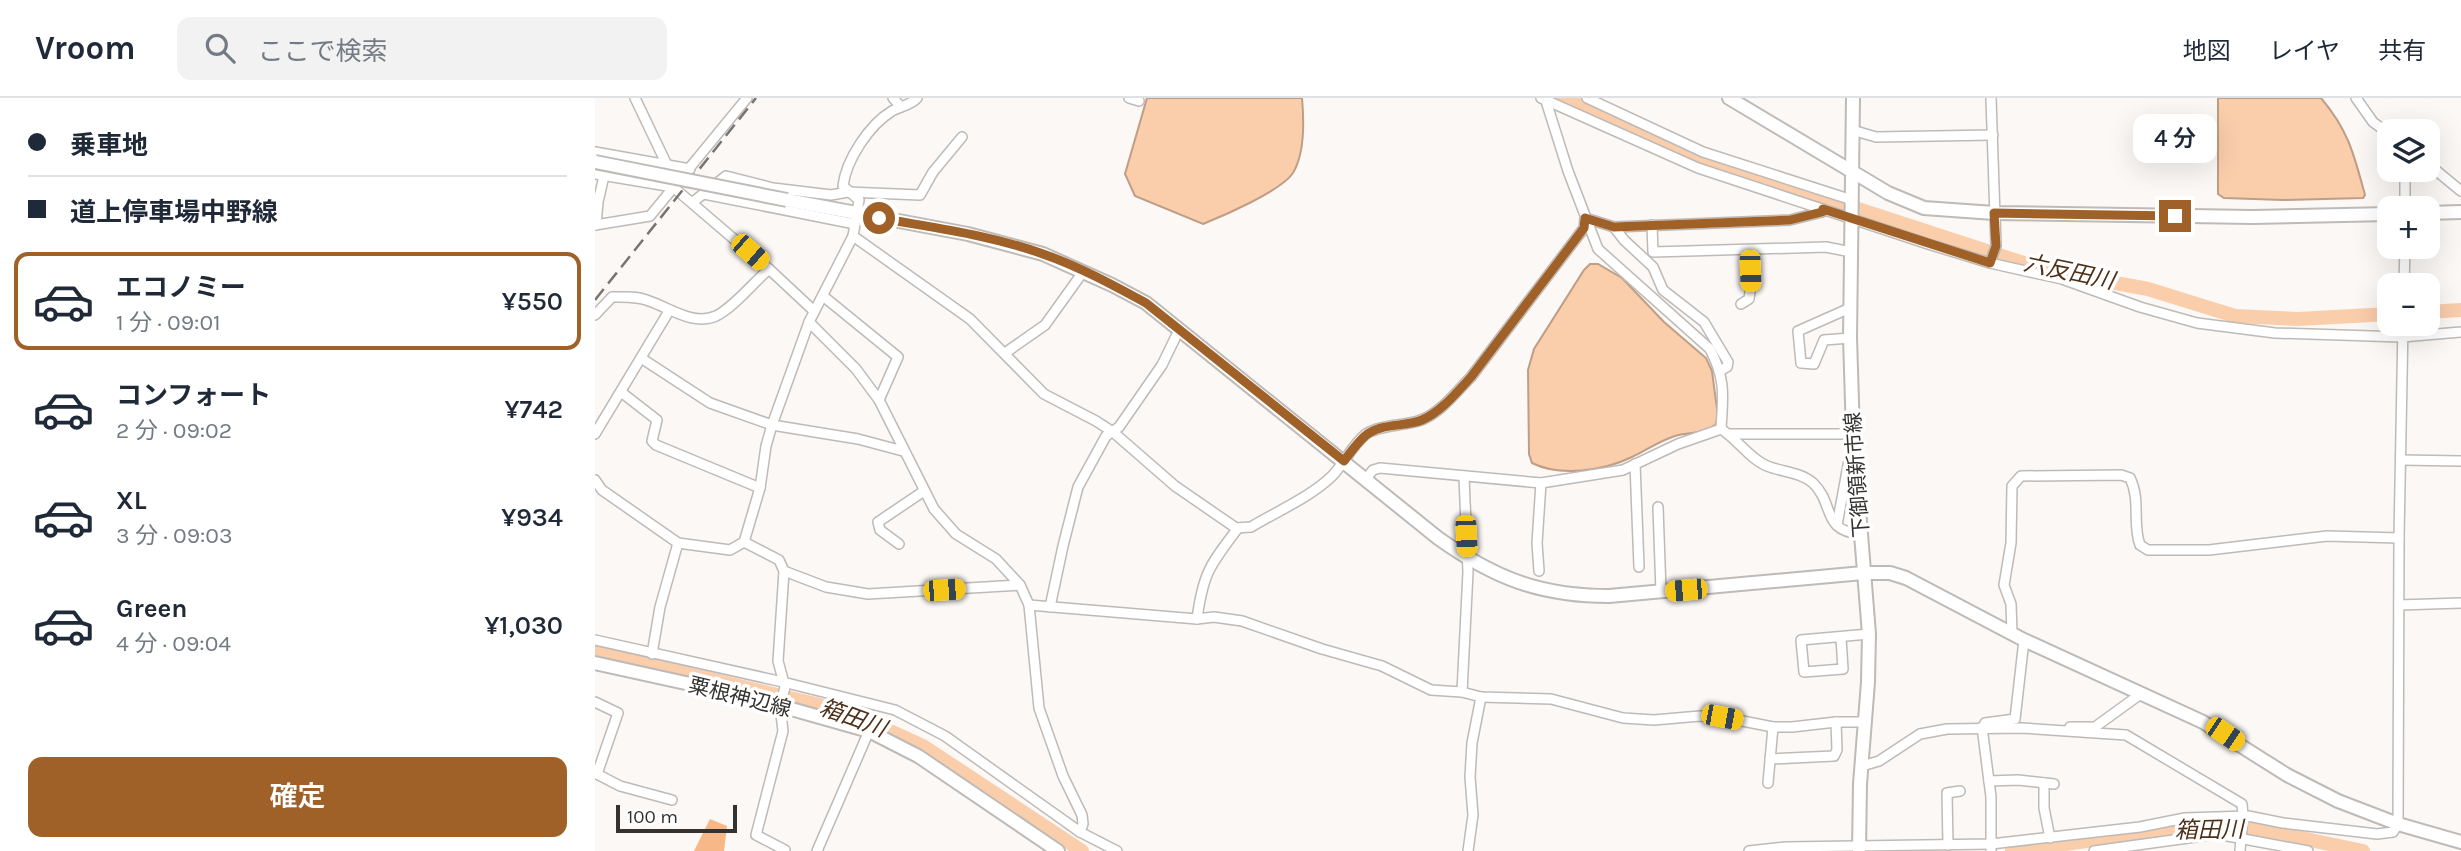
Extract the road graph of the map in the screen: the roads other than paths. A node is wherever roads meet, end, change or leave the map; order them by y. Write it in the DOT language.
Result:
graph roads {
  1 [pos="635,98"];
  2 [pos="747,98"];
  3 [pos="893,98"];
  4 [pos="918,98"];
  5 [pos="1129,98"];
  6 [pos="1587,98"];
  7 [pos="1729,98"];
  8 [pos="1853,98"];
  9 [pos="1991,98"];
  10 [pos="2356,98"];
  11 [pos="1544,99"];
  12 [pos="1139,101"];
  13 [pos="901,107"];
  14 [pos="2377,126"];
  15 [pos="1852,130"];
  16 [pos="1993,135"];
  17 [pos="962,137"];
  18 [pos="595,152"];
  19 [pos="595,162"];
  20 [pos="667,165"];
  21 [pos="690,169"];
  22 [pos="1853,172"];
  23 [pos="2440,174"];
  24 [pos="600,175"];
  25 [pos="673,187"];
  26 [pos="2461,191"];
  27 [pos="848,192"];
  28 [pos="704,194"];
  29 [pos="693,202"];
  30 [pos="1823,209"];
  31 [pos="1852,209"];
  32 [pos="2461,212"];
  33 [pos="1994,213"];
  34 [pos="2440,213"];
  35 [pos="2377,214"];
  36 [pos="1585,218"];
  37 [pos="856,219"];
  38 [pos="596,225"];
  39 [pos="1652,225"];
  40 [pos="1614,227"];
  41 [pos="853,236"];
  42 [pos="1749,250"];
  43 [pos="1851,252"];
  44 [pos="1990,263"];
  45 [pos="769,269"];
  46 [pos="1083,272"];
  47 [pos="823,296"];
  48 [pos="1741,304"];
  49 [pos="1850,308"];
  50 [pos="669,311"];
  51 [pos="814,311"];
  52 [pos="595,314"];
  53 [pos="809,321"];
  54 [pos="1179,330"];
  55 [pos="2377,331"];
  56 [pos="2440,332"];
  57 [pos="2461,332"];
  58 [pos="2403,336"];
  59 [pos="1850,338"];
  60 [pos="1005,353"];
  61 [pos="641,358"];
  62 [pos="1721,370"];
  63 [pos="621,392"];
  64 [pos="879,400"];
  65 [pos="772,425"];
  66 [pos="1113,432"];
  67 [pos="1725,432"];
  68 [pos="595,434"];
  69 [pos="1853,434"];
  70 [pos="903,451"];
  71 [pos="1855,457"];
  72 [pos="2401,460"];
  73 [pos="1344,461"];
  74 [pos="2461,461"];
  75 [pos="1635,464"];
  76 [pos="1464,477"];
  77 [pos="595,480"];
  78 [pos="1365,480"];
  79 [pos="1541,483"];
  80 [pos="760,488"];
  81 [pos="924,491"];
  82 [pos="1658,507"];
  83 [pos="1837,525"];
  84 [pos="1238,528"];
  85 [pos="1861,534"];
  86 [pos="2399,538"];
  87 [pos="744,542"];
  88 [pos="678,543"];
  89 [pos="899,544"];
  90 [pos="1468,559"];
  91 [pos="1639,567"];
  92 [pos="783,571"];
  93 [pos="1539,571"];
  94 [pos="1863,573"];
  95 [pos="1020,585"];
  96 [pos="1661,592"];
  97 [pos="2461,603"];
  98 [pos="1030,605"];
  99 [pos="2399,605"];
  100 [pos="1050,607"];
  101 [pos="1197,620"];
  102 [pos="2012,633"];
  103 [pos="1869,634"];
  104 [pos="1841,638"];
  105 [pos="595,640"];
  106 [pos="2024,640"];
  107 [pos="652,654"];
  108 [pos="595,663"];
  109 [pos="784,685"];
  110 [pos="1462,692"];
  111 [pos="2142,693"];
  112 [pos="1481,697"];
  113 [pos="595,702"];
  114 [pos="781,704"];
  115 [pos="1836,722"];
  116 [pos="1865,722"];
  117 [pos="1773,727"];
  118 [pos="1979,727"];
  119 [pos="2063,730"];
  120 [pos="869,732"];
  121 [pos="1770,759"];
  122 [pos="1862,766"];
  123 [pos="596,774"];
  124 [pos="1989,781"];
  125 [pos="1768,783"];
  126 [pos="1960,791"];
  127 [pos="672,800"];
  128 [pos="2243,816"];
  129 [pos="2398,824"];
  130 [pos="2140,827"];
  131 [pos="1080,832"];
  132 [pos="2242,837"];
  133 [pos="2050,838"];
  134 [pos="2461,842"];
  135 [pos="1948,845"];
  136 [pos="2142,845"];
  137 [pos="1991,848"];
  138 [pos="1859,849"];
  139 [pos="785,850"];
  140 [pos="817,851"];
  141 [pos="1058,851"];
  142 [pos="1117,851"];
  143 [pos="1468,851"];
  144 [pos="1749,851"];
  145 [pos="2094,851"];
  146 [pos="2240,851"];
  147 [pos="2308,851"];
  1 -- 20 [label="street"];
  2 -- 21 [label="street"];
  3 -- 13 [label="street"];
  4 -- 13 [label="street"];
  5 -- 12 [label="street"];
  6 -- 31 [label="street"];
  7 -- 22 [label="street"];
  8 -- 15 [label="street, 下御領新市線"];
  9 -- 16 [label="street"];
  10 -- 14 [label="street"];
  11 -- 30 [label="street"];
  11 -- 36 [label="street"];
  13 -- 27 [label="street"];
  15 -- 16 [label="street"];
  15 -- 22 [label="street, 下御領新市線"];
  16 -- 33 [label="street"];
  17 -- 27 [label="street"];
  18 -- 20 [label="street"];
  19 -- 37 [label="street, bridge"];
  20 -- 21 [label="street"];
  21 -- 25 [label="street"];
  22 -- 31 [label="street, 下御領新市線"];
  22 -- 33 [label="street"];
  23 -- 26 [label="street"];
  24 -- 25 [label="street"];
  24 -- 38 [label="street"];
  25 -- 29 [label="street"];
  25 -- 38 [label="street"];
  27 -- 28 [label="street"];
  27 -- 37 [label="street"];
  28 -- 29 [label="street"];
  28 -- 37 [label="street"];
  29 -- 45 [label="street"];
  30 -- 31 [label="street"];
  30 -- 39 [label="street"];
  31 -- 43 [label="street, 下御領新市線"];
  31 -- 44 [label="street"];
  32 -- 34 [label="street"];
  33 -- 35 [label="street"];
  33 -- 44 [label="street"];
  36 -- 40 [label="street"];
  36 -- 62 [label="street"];
  36 -- 73 [label="street"];
  37 -- 41 [label="street"];
  37 -- 46 [label="street"];
  39 -- 40 [label="street"];
  39 -- 42 [label="street"];
  40 -- 62 [label="street"];
  41 -- 47 [label="street"];
  41 -- 60 [label="street"];
  42 -- 43 [label="street"];
  42 -- 48 [label="street"];
  43 -- 49 [label="street, 下御領新市線"];
  44 -- 55 [label="street"];
  45 -- 50 [label="street"];
  45 -- 51 [label="street"];
  46 -- 54 [label="street"];
  46 -- 60 [label="street"];
  47 -- 51 [label="street"];
  47 -- 64 [label="street"];
  49 -- 59 [label="street, 下御領新市線"];
  49 -- 59 [label="street"];
  50 -- 52 [label="street"];
  50 -- 61 [label="street"];
  51 -- 53 [label="street"];
  53 -- 64 [label="street"];
  53 -- 65 [label="street"];
  54 -- 66 [label="street"];
  54 -- 73 [label="street"];
  56 -- 57 [label="street"];
  58 -- 72 [label="street"];
  59 -- 69 [label="street, 下御領新市線"];
  60 -- 66 [label="street"];
  61 -- 63 [label="street"];
  61 -- 65 [label="street"];
  62 -- 67 [label="street"];
  63 -- 68 [label="street"];
  63 -- 80 [label="street"];
  64 -- 70 [label="street"];
  65 -- 70 [label="street"];
  65 -- 80 [label="street"];
  66 -- 84 [label="street"];
  66 -- 100 [label="street"];
  67 -- 69 [label="street"];
  67 -- 75 [label="street"];
  67 -- 83 [label="street"];
  69 -- 71 [label="street, 下御領新市線"];
  70 -- 81 [label="street"];
  71 -- 83 [label="street"];
  71 -- 85 [label="street, 下御領新市線"];
  72 -- 74 [label="street"];
  72 -- 86 [label="street"];
  73 -- 78 [label="street"];
  73 -- 84 [label="street"];
  75 -- 79 [label="street"];
  75 -- 91 [label="street"];
  76 -- 78 [label="street"];
  76 -- 79 [label="street"];
  76 -- 90 [label="street"];
  77 -- 88 [label="street"];
  78 -- 90 [label="street"];
  79 -- 93 [label="street"];
  80 -- 87 [label="street"];
  81 -- 89 [label="street"];
  81 -- 95 [label="street"];
  82 -- 96 [label="street"];
  83 -- 85 [label="street"];
  84 -- 101 [label="street"];
  85 -- 94 [label="street, 下御領新市線"];
  86 -- 99 [label="street"];
  86 -- 102 [label="street"];
  87 -- 88 [label="street"];
  87 -- 92 [label="street"];
  88 -- 107 [label="street"];
  90 -- 96 [label="street"];
  90 -- 110 [label="street"];
  92 -- 95 [label="street"];
  92 -- 109 [label="street"];
  94 -- 96 [label="street"];
  94 -- 102 [label="street"];
  94 -- 103 [label="street, 下御領新市線"];
  95 -- 98 [label="street"];
  97 -- 99 [label="street"];
  98 -- 100 [label="street"];
  98 -- 131 [label="street"];
  99 -- 129 [label="street"];
  100 -- 101 [label="street"];
  101 -- 110 [label="street"];
  102 -- 106 [label="street"];
  103 -- 104 [label="street"];
  103 -- 116 [label="street, 下御領新市線"];
  104 -- 104 [label="street"];
  105 -- 107 [label="street"];
  106 -- 111 [label="street"];
  106 -- 118 [label="street"];
  107 -- 109 [label="street"];
  108 -- 114 [label="street, 粟根神辺線"];
  109 -- 114 [label="street"];
  109 -- 131 [label="street"];
  110 -- 112 [label="street"];
  111 -- 119 [label="street"];
  111 -- 129 [label="street"];
  112 -- 117 [label="street"];
  112 -- 143 [label="street"];
  113 -- 123 [label="street"];
  114 -- 120 [label="street, 粟根神辺線"];
  114 -- 139 [label="street"];
  115 -- 116 [label="street"];
  115 -- 117 [label="street"];
  115 -- 121 [label="street"];
  116 -- 122 [label="street, 下御領新市線"];
  117 -- 121 [label="street"];
  118 -- 119 [label="street"];
  118 -- 122 [label="street"];
  118 -- 124 [label="street"];
  119 -- 128 [label="street"];
  120 -- 140 [label="street"];
  120 -- 141 [label="street, 粟根神辺線"];
  121 -- 125 [label="street"];
  122 -- 138 [label="street, 下御領新市線"];
  123 -- 127 [label="street"];
  124 -- 133 [label="street"];
  124 -- 137 [label="street"];
  126 -- 135 [label="street"];
  128 -- 129 [label="street"];
  128 -- 130 [label="street"];
  128 -- 132 [label="street"];
  129 -- 134 [label="street"];
  130 -- 133 [label="street"];
  130 -- 136 [label="street"];
  131 -- 142 [label="street"];
  132 -- 136 [label="street"];
  132 -- 146 [label="street"];
  132 -- 147 [label="street"];
  133 -- 137 [label="street"];
  135 -- 137 [label="street"];
  135 -- 138 [label="street"];
  136 -- 145 [label="street"];
  138 -- 144 [label="street"];
}
